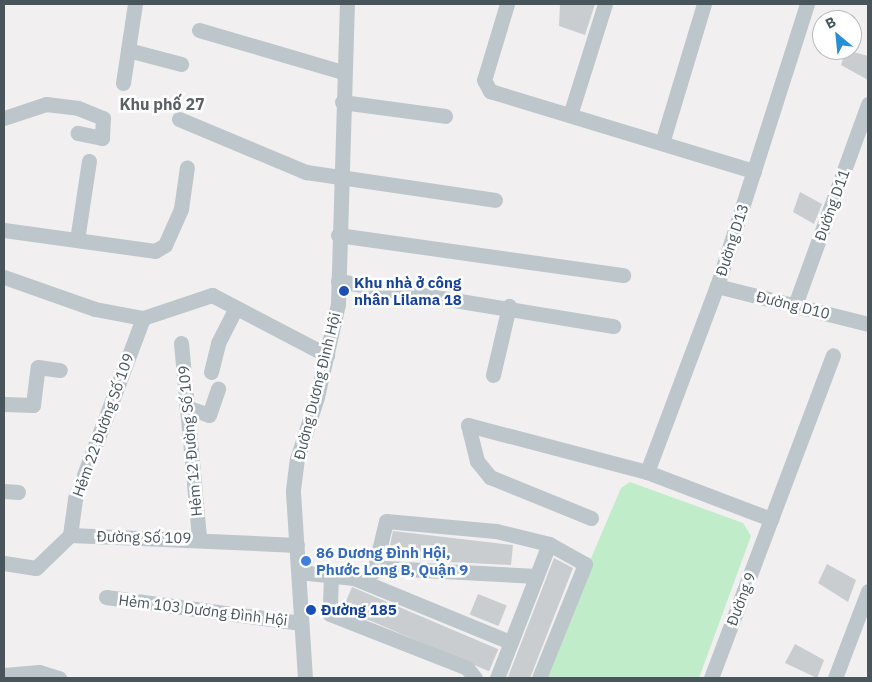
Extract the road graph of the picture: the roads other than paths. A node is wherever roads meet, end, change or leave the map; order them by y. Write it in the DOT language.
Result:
graph roads {
  1 [pos="135,4"];
  2 [pos="346,4"];
  3 [pos="507,4"];
  4 [pos="605,4"];
  5 [pos="704,4"];
  6 [pos="806,4"];
  7 [pos="199,30"];
  8 [pos="128,50"];
  9 [pos="181,64"];
  10 [pos="343,72"];
  11 [pos="123,83"];
  12 [pos="342,102"];
  13 [pos="868,104"];
  14 [pos="570,115"];
  15 [pos="444,116"];
  16 [pos="4,118"];
  17 [pos="179,119"];
  18 [pos="78,133"];
  19 [pos="662,143"];
  20 [pos="89,161"];
  21 [pos="187,168"];
  22 [pos="754,171"];
  23 [pos="338,176"];
  24 [pos="495,200"];
  25 [pos="4,230"];
  26 [pos="338,235"];
  27 [pos="77,240"];
  28 [pos="623,275"];
  29 [pos="4,277"];
  30 [pos="338,281"];
  31 [pos="717,286"];
  32 [pos="795,305"];
  33 [pos="509,306"];
  34 [pos="236,308"];
  35 [pos="143,318"];
  36 [pos="868,324"];
  37 [pos="613,326"];
  38 [pos="181,343"];
  39 [pos="326,355"];
  40 [pos="833,355"];
  41 [pos="60,370"];
  42 [pos="211,372"];
  43 [pos="492,375"];
  44 [pos="218,389"];
  45 [pos="4,404"];
  46 [pos="186,407"];
  47 [pos="647,472"];
  48 [pos="590,518"];
  49 [pos="771,519"];
  50 [pos="70,535"];
  51 [pos="199,538"];
  52 [pos="549,544"];
  53 [pos="297,545"];
  54 [pos="4,563"];
  55 [pos="374,571"];
  56 [pos="299,572"];
  57 [pos="332,576"];
  58 [pos="536,576"];
  59 [pos="354,578"];
  60 [pos="868,591"];
  61 [pos="106,598"];
  62 [pos="301,623"];
  63 [pos="510,642"];
  64 [pos="4,675"];
  65 [pos="59,678"];
  66 [pos="305,678"];
  67 [pos="475,678"];
  68 [pos="497,678"];
  69 [pos="539,678"];
  70 [pos="711,678"];
  71 [pos="835,678"];
  1 -- 8 [label="street"];
  2 -- 10 [label="street, Đường Dương Đình Hội"];
  3 -- 14 [label="street"];
  4 -- 14 [label="street"];
  5 -- 19 [label="street"];
  6 -- 22 [label="street, Đường D13"];
  7 -- 10 [label="street"];
  8 -- 9 [label="street"];
  8 -- 11 [label="street"];
  10 -- 12 [label="street, Đường Dương Đình Hội"];
  12 -- 15 [label="street"];
  12 -- 23 [label="street, Đường Dương Đình Hội"];
  13 -- 32 [label="street, Đường D11"];
  14 -- 19 [label="street"];
  16 -- 18 [label="street"];
  17 -- 23 [label="street"];
  19 -- 22 [label="street"];
  20 -- 27 [label="street"];
  21 -- 27 [label="street"];
  22 -- 31 [label="street, Đường D13"];
  23 -- 24 [label="street"];
  23 -- 26 [label="street, Đường Dương Đình Hội"];
  25 -- 27 [label="street"];
  26 -- 28 [label="street"];
  26 -- 30 [label="street, Đường Dương Đình Hội"];
  29 -- 35 [label="street"];
  30 -- 33 [label="street"];
  30 -- 39 [label="street, Đường Dương Đình Hội"];
  31 -- 32 [label="street, Đường D10"];
  31 -- 47 [label="street, Đường D13"];
  32 -- 36 [label="street, Đường D10"];
  33 -- 37 [label="street"];
  33 -- 43 [label="street"];
  34 -- 35 [label="street"];
  34 -- 39 [label="street"];
  34 -- 42 [label="street"];
  35 -- 50 [label="street, Hẻm 22 Đường Số 109"];
  38 -- 46 [label="street, Hẻm 12 Đường Số 109"];
  39 -- 53 [label="street, Đường Dương Đình Hội"];
  40 -- 49 [label="street, Đường 9"];
  41 -- 45 [label="street"];
  44 -- 46 [label="street"];
  46 -- 51 [label="street, Hẻm 12 Đường Số 109"];
  47 -- 48 [label="street"];
  47 -- 49 [label="street"];
  49 -- 70 [label="street, Đường 9"];
  50 -- 51 [label="street, Đường Số 109"];
  50 -- 54 [label="street"];
  51 -- 53 [label="street, Đường Số 109"];
  52 -- 55 [label="street"];
  52 -- 58 [label="street"];
  52 -- 69 [label="street"];
  53 -- 56 [label="street, Đường Dương Đình Hội"];
  55 -- 58 [label="street"];
  55 -- 59 [label="street"];
  56 -- 57 [label="street"];
  56 -- 62 [label="street, Đường Dương Đình Hội"];
  57 -- 59 [label="street"];
  57 -- 67 [label="street"];
  58 -- 63 [label="street"];
  59 -- 63 [label="street"];
  60 -- 71 [label="street"];
  61 -- 62 [label="street, Hẻm 103 Dương Đình Hội"];
  62 -- 66 [label="street, Đường Dương Đình Hội"];
  63 -- 68 [label="street"];
  64 -- 65 [label="street"];
}
